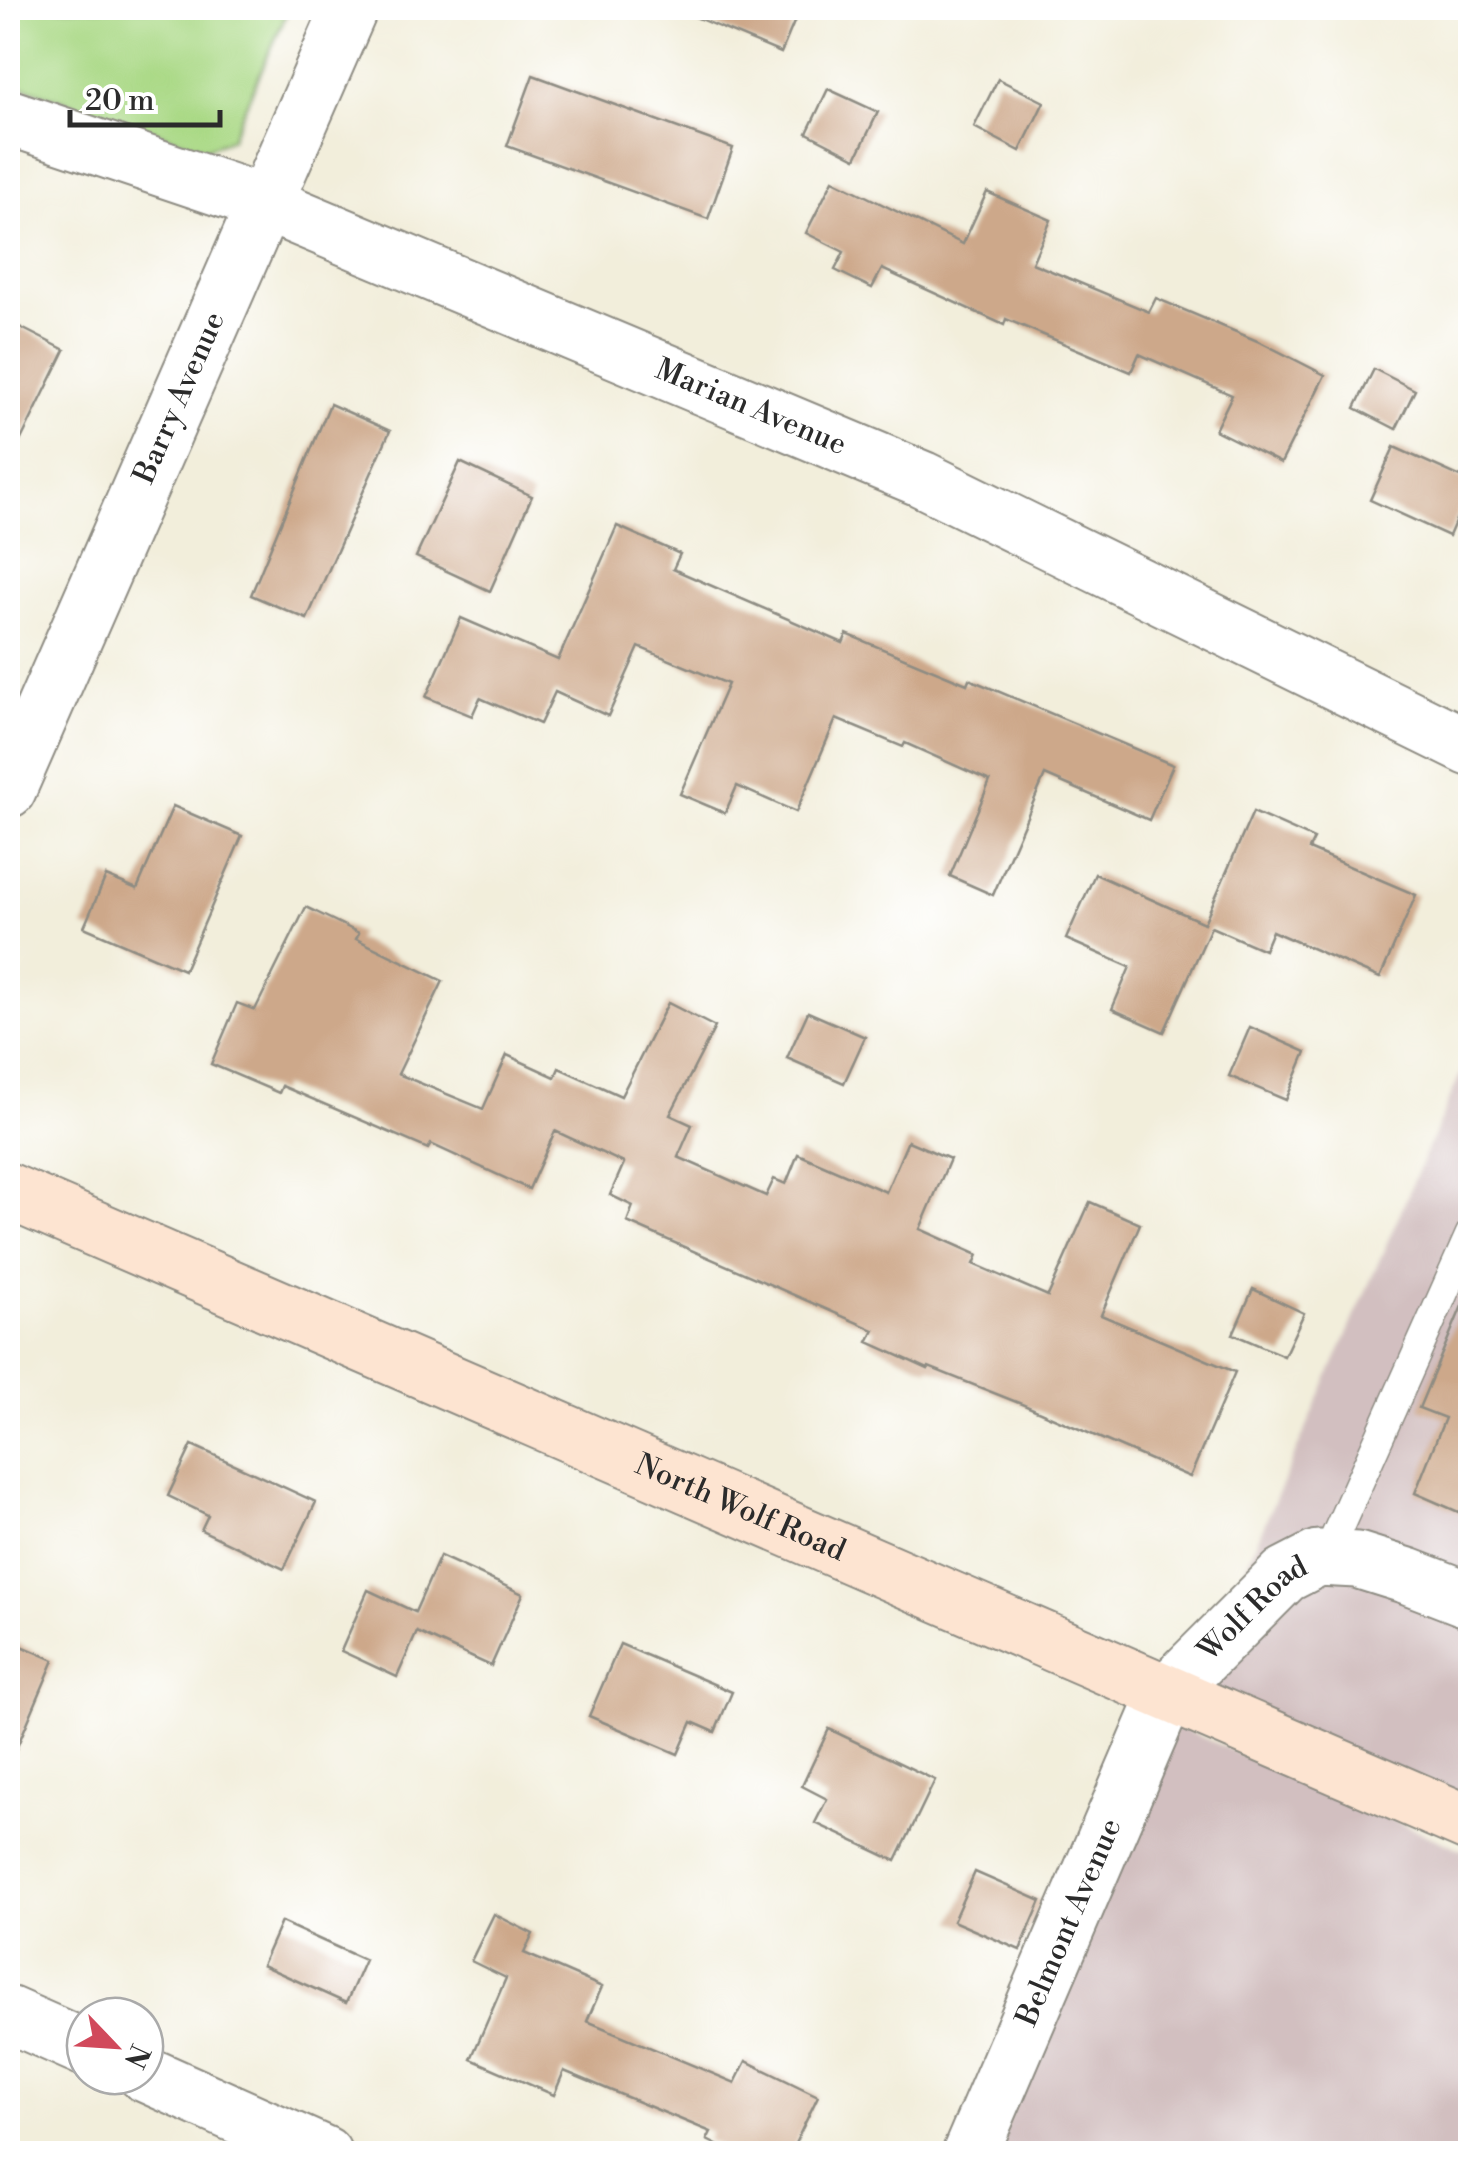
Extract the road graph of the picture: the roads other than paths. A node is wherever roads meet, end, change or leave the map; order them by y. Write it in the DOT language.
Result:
graph roads {
  1 [pos="350,8"];
  2 [pos="8,117"];
  3 [pos="264,203"];
  4 [pos="1470,748"];
  5 [pos="8,790"];
  6 [pos="8,1191"];
  7 [pos="1470,1234"];
  8 [pos="1324,1559"];
  9 [pos="1470,1600"];
  10 [pos="1168,1692"];
  11 [pos="1470,1824"];
  12 [pos="8,2014"];
  13 [pos="65,2039"];
  14 [pos="165,2083"];
  15 [pos="324,2154"];
  16 [pos="970,2154"];
  1 -- 3 [label="street, Barry Avenue"];
  2 -- 3 [label="street, Marian Avenue"];
  3 -- 4 [label="street, Marian Avenue"];
  3 -- 5 [label="street, Barry Avenue"];
  6 -- 10 [label="main road, North Wolf Road"];
  7 -- 8 [label="lane"];
  8 -- 9 [label="street, Wolf Road"];
  8 -- 10 [label="street, Wolf Road"];
  10 -- 11 [label="main road, North Wolf Road"];
  10 -- 16 [label="street, Belmont Avenue"];
  12 -- 13 [label="street"];
  14 -- 15 [label="street"];
}
